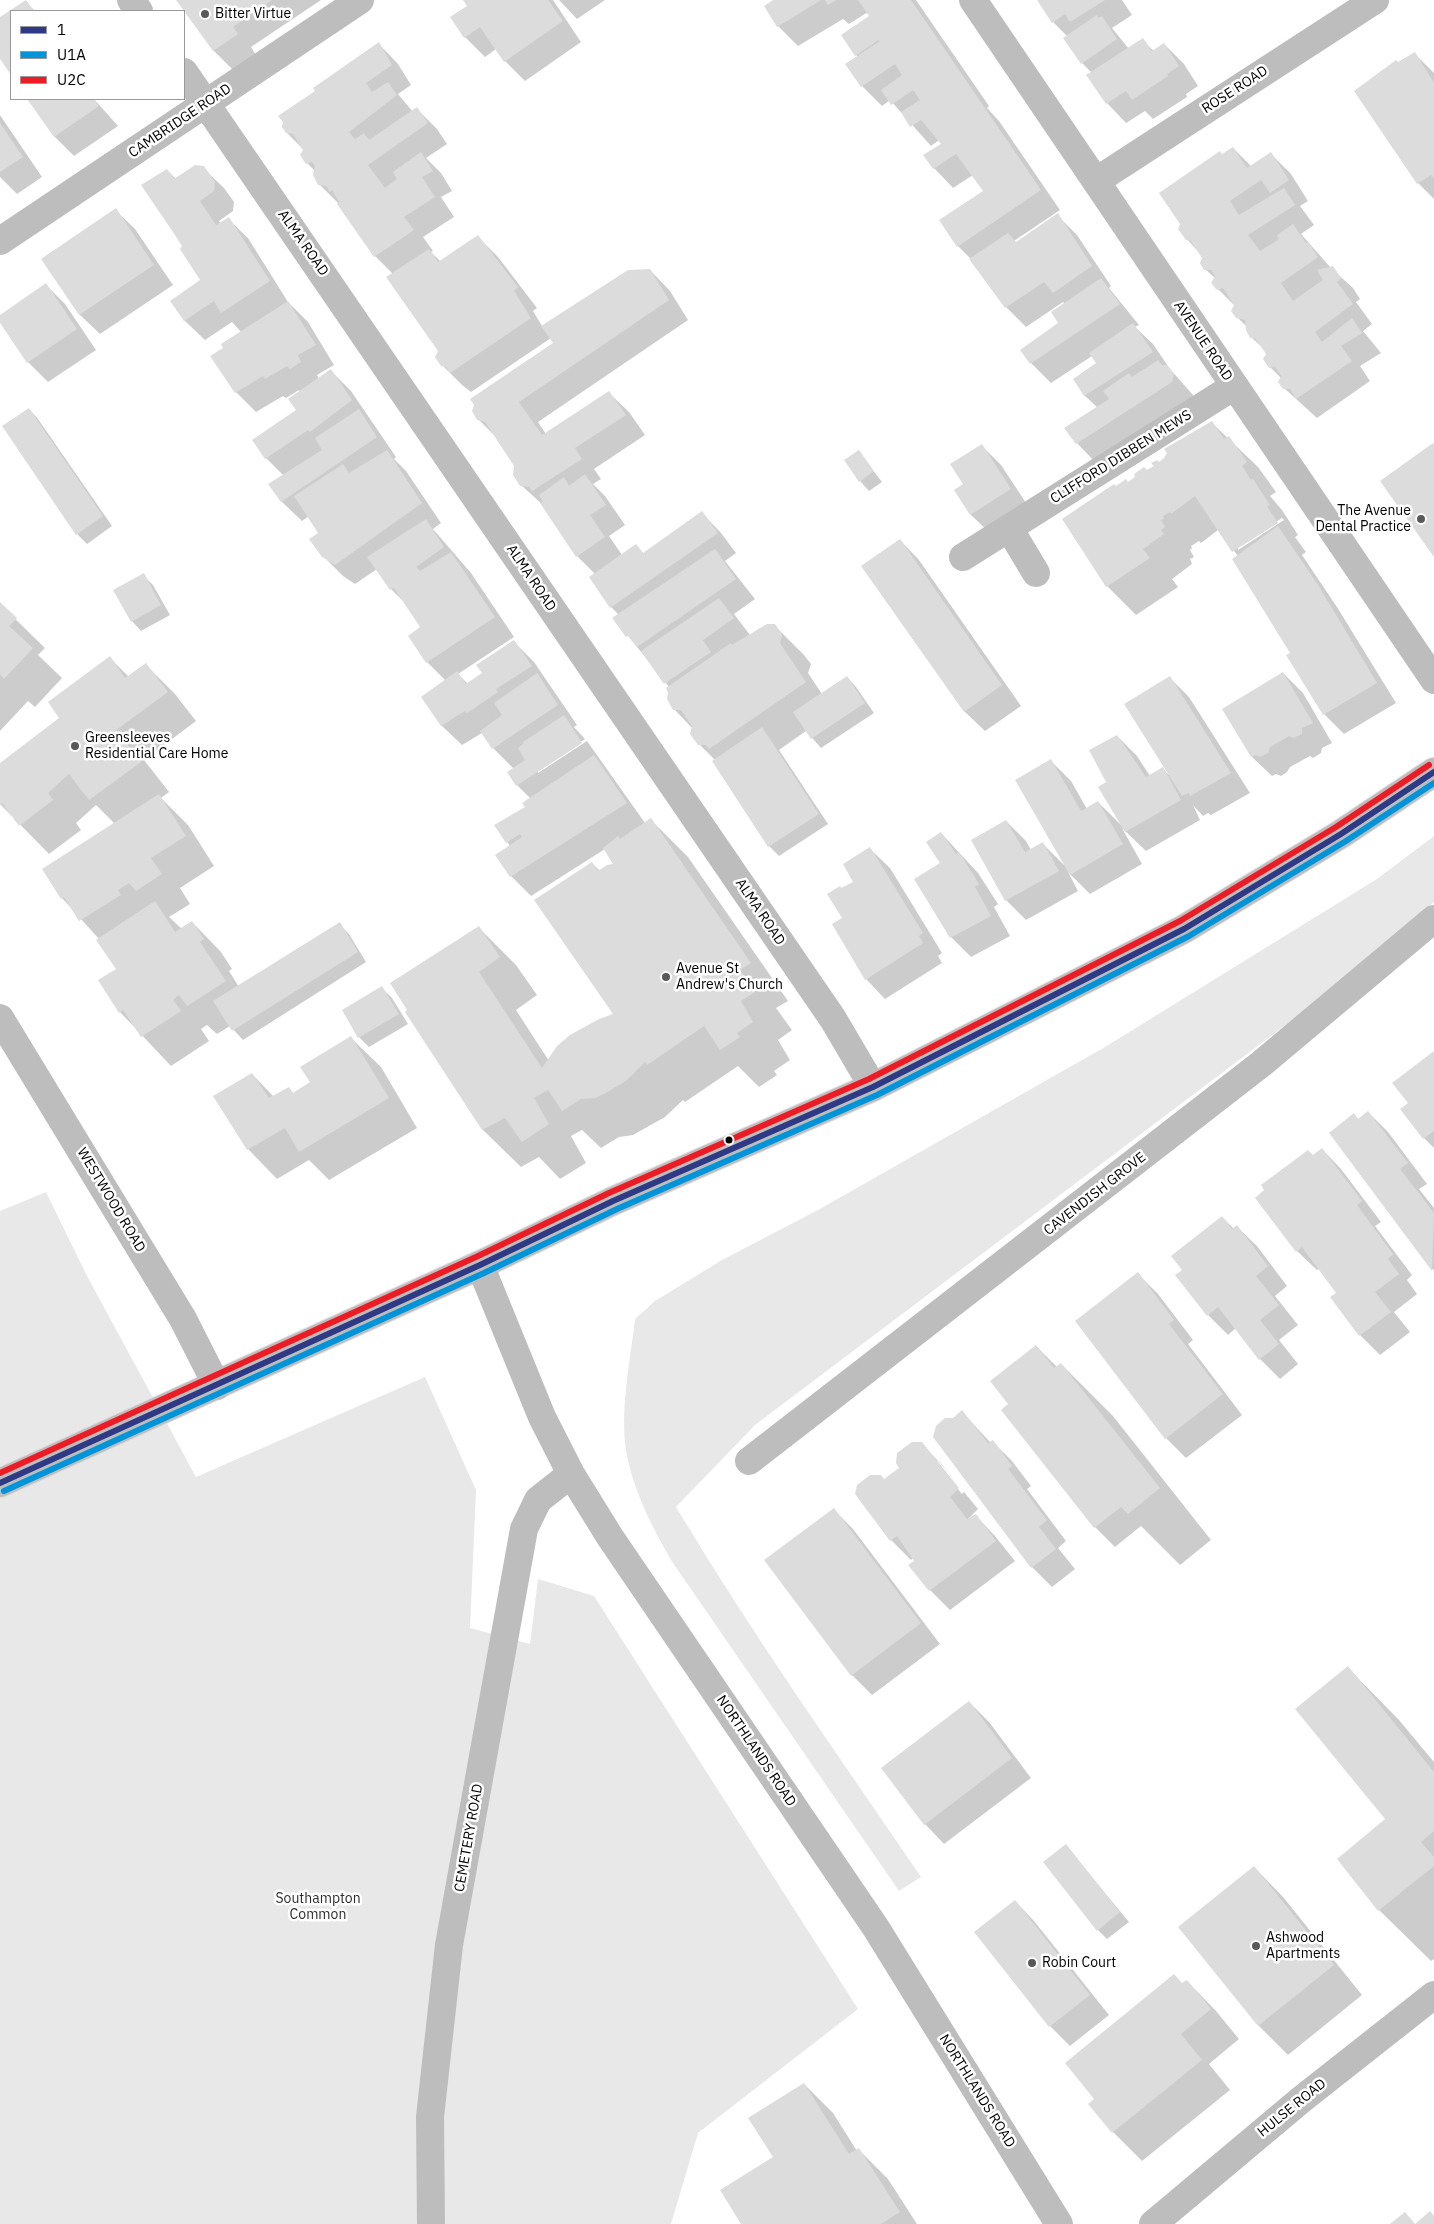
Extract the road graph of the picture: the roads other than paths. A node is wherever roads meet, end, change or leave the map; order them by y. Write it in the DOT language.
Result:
graph roads {
  1 [pos="360,0"];
  2 [pos="973,0"];
  3 [pos="1375,0"];
  4 [pos="185,73"];
  5 [pos="206,103"];
  6 [pos="1096,181"];
  7 [pos="0,242"];
  8 [pos="1233,386"];
  9 [pos="1009,528"];
  10 [pos="963,557"];
  11 [pos="1036,572"];
  12 [pos="1434,680"];
  13 [pos="1434,772"];
  14 [pos="1434,919"];
  15 [pos="0,1018"];
  16 [pos="873,1087"];
  17 [pos="480,1265"];
  18 [pos="217,1386"];
  19 [pos="749,1461"];
  20 [pos="571,1474"];
  21 [pos="0,1483"];
  22 [pos="1434,1995"];
  23 [pos="431,2224"];
  24 [pos="1059,2224"];
  25 [pos="1153,2224"];
  1 -- 5 [label="street, CAMBRIDGE ROAD"];
  2 -- 6 [label="street, AVENUE ROAD"];
  3 -- 6 [label="street, ROSE ROAD"];
  4 -- 5 [label="street, ALMA ROAD"];
  5 -- 7 [label="street, CAMBRIDGE ROAD"];
  5 -- 16 [label="street, ALMA ROAD"];
  6 -- 8 [label="street, AVENUE ROAD"];
  8 -- 9 [label="street, CLIFFORD DIBBEN MEWS"];
  8 -- 12 [label="street, AVENUE ROAD"];
  9 -- 10 [label="street, CLIFFORD DIBBEN MEWS"];
  9 -- 11 [label="street"];
  13 -- 16 [label="street"];
  14 -- 19 [label="street, CAVENDISH GROVE"];
  15 -- 18 [label="street, WESTWOOD ROAD"];
  16 -- 17 [label="street"];
  17 -- 18 [label="street"];
  17 -- 20 [label="street, NORTHLANDS ROAD"];
  18 -- 21 [label="street"];
  20 -- 23 [label="street, CEMETERY ROAD"];
  20 -- 24 [label="street, NORTHLANDS ROAD"];
  22 -- 25 [label="street, HULSE ROAD"];
}
